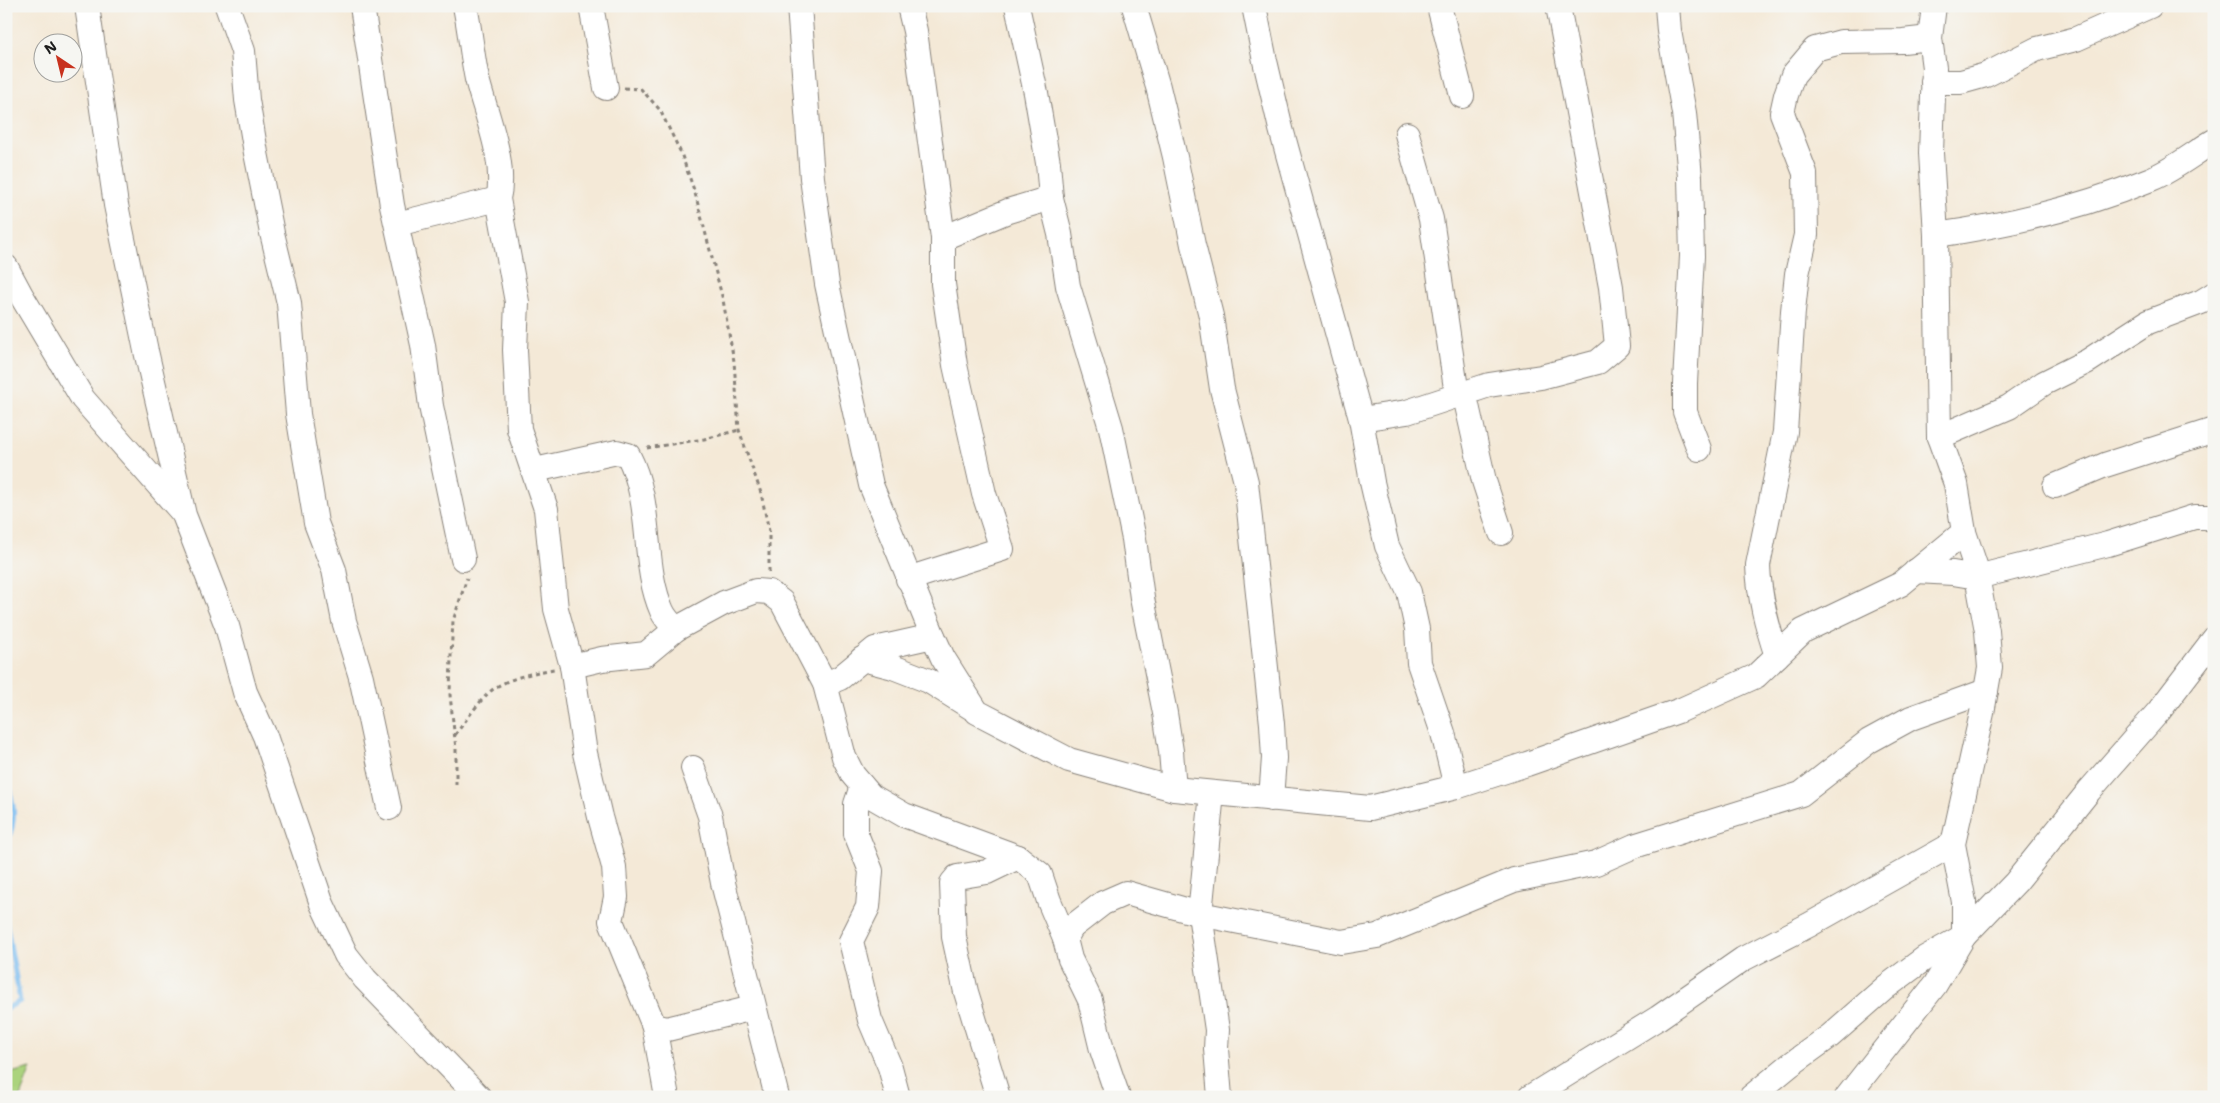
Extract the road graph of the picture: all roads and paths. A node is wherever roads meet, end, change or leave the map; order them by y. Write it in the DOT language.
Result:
graph roads {
  1 [pos="87,6"];
  2 [pos="227,6"];
  3 [pos="362,6"];
  4 [pos="465,6"];
  5 [pos="591,6"];
  6 [pos="800,6"];
  7 [pos="909,6"];
  8 [pos="1017,6"];
  9 [pos="1134,6"];
  10 [pos="1254,6"];
  11 [pos="1439,6"];
  12 [pos="1558,6"];
  13 [pos="1667,6"];
  14 [pos="1934,6"];
  15 [pos="2150,6"];
  16 [pos="1930,38"];
  17 [pos="1933,82"];
  18 [pos="606,88"];
  19 [pos="1462,96"];
  20 [pos="1407,134"];
  21 [pos="2214,141"];
  22 [pos="1051,198"];
  23 [pos="498,199"];
  24 [pos="397,224"];
  25 [pos="1936,235"];
  26 [pos="943,238"];
  27 [pos="6,267"];
  28 [pos="2214,294"];
  29 [pos="1460,394"];
  30 [pos="1360,419"];
  31 [pos="739,430"];
  32 [pos="2214,430"];
  33 [pos="1939,437"];
  34 [pos="1699,449"];
  35 [pos="628,455"];
  36 [pos="535,470"];
  37 [pos="2055,486"];
  38 [pos="184,515"];
  39 [pos="2214,521"];
  40 [pos="1964,532"];
  41 [pos="1501,533"];
  42 [pos="463,559"];
  43 [pos="1916,571"];
  44 [pos="1977,577"];
  45 [pos="908,579"];
  46 [pos="769,592"];
  47 [pos="676,629"];
  48 [pos="933,636"];
  49 [pos="2214,639"];
  50 [pos="1777,656"];
  51 [pos="943,658"];
  52 [pos="862,659"];
  53 [pos="572,666"];
  54 [pos="928,681"];
  55 [pos="825,684"];
  56 [pos="1986,691"];
  57 [pos="977,712"];
  58 [pos="455,736"];
  59 [pos="693,768"];
  60 [pos="456,785"];
  61 [pos="862,786"];
  62 [pos="1456,787"];
  63 [pos="1174,789"];
  64 [pos="1212,793"];
  65 [pos="1271,799"];
  66 [pos="390,808"];
  67 [pos="1953,844"];
  68 [pos="1018,857"];
  69 [pos="1200,914"];
  70 [pos="1964,936"];
  71 [pos="1065,939"];
  72 [pos="753,1008"];
  73 [pos="654,1026"];
  74 [pos="479,1097"];
  75 [pos="667,1097"];
  76 [pos="777,1097"];
  77 [pos="898,1097"];
  78 [pos="998,1097"];
  79 [pos="1118,1097"];
  80 [pos="1220,1097"];
  81 [pos="1530,1097"];
  82 [pos="1751,1097"];
  83 [pos="1847,1097"];
  1 -- 38 [label="street"];
  2 -- 66 [label="street"];
  3 -- 24 [label="street"];
  4 -- 23 [label="street"];
  5 -- 18 [label="street"];
  6 -- 45 [label="street"];
  7 -- 26 [label="street"];
  8 -- 22 [label="street"];
  9 -- 65 [label="street"];
  10 -- 30 [label="street"];
  11 -- 19 [label="street"];
  12 -- 29 [label="street"];
  13 -- 34 [label="street"];
  14 -- 16 [label="street"];
  15 -- 17 [label="street"];
  16 -- 17 [label="street"];
  16 -- 50 [label="street"];
  17 -- 25 [label="street"];
  18 -- 31 [label="path"];
  20 -- 29 [label="street"];
  21 -- 25 [label="street"];
  22 -- 26 [label="street"];
  22 -- 63 [label="street"];
  23 -- 24 [label="street"];
  23 -- 36 [label="street"];
  24 -- 42 [label="street"];
  25 -- 33 [label="street"];
  26 -- 45 [label="street"];
  27 -- 38 [label="street"];
  28 -- 33 [label="street"];
  29 -- 30 [label="street"];
  29 -- 41 [label="street"];
  30 -- 62 [label="street"];
  31 -- 35 [label="path"];
  31 -- 46 [label="path"];
  32 -- 37 [label="street"];
  33 -- 40 [label="street"];
  35 -- 36 [label="street"];
  35 -- 47 [label="street"];
  36 -- 53 [label="street"];
  38 -- 74 [label="street"];
  39 -- 44 [label="street"];
  40 -- 43 [label="street"];
  40 -- 44 [label="street"];
  42 -- 58 [label="path"];
  43 -- 44 [label="street"];
  43 -- 50 [label="street"];
  44 -- 56 [label="street"];
  45 -- 48 [label="street"];
  46 -- 47 [label="street"];
  46 -- 55 [label="street"];
  47 -- 53 [label="street"];
  48 -- 51 [label="street"];
  48 -- 52 [label="street"];
  49 -- 70 [label="street"];
  50 -- 62 [label="street"];
  51 -- 54 [label="street"];
  51 -- 57 [label="street"];
  52 -- 54 [label="street"];
  52 -- 55 [label="street"];
  53 -- 58 [label="path"];
  53 -- 73 [label="street"];
  54 -- 57 [label="street"];
  55 -- 61 [label="street"];
  56 -- 67 [label="street"];
  56 -- 69 [label="street"];
  57 -- 63 [label="street"];
  58 -- 60 [label="path"];
  59 -- 72 [label="street"];
  61 -- 68 [label="street"];
  61 -- 77 [label="street"];
  62 -- 65 [label="street"];
  63 -- 64 [label="street"];
  64 -- 65 [label="street"];
  64 -- 69 [label="street"];
  67 -- 70 [label="street"];
  67 -- 81 [label="street"];
  68 -- 71 [label="street"];
  68 -- 78 [label="street"];
  69 -- 71 [label="street"];
  69 -- 80 [label="street"];
  70 -- 82 [label="street"];
  70 -- 83 [label="street"];
  71 -- 79 [label="street"];
  72 -- 73 [label="street"];
  72 -- 76 [label="street"];
  73 -- 75 [label="street"];
}
